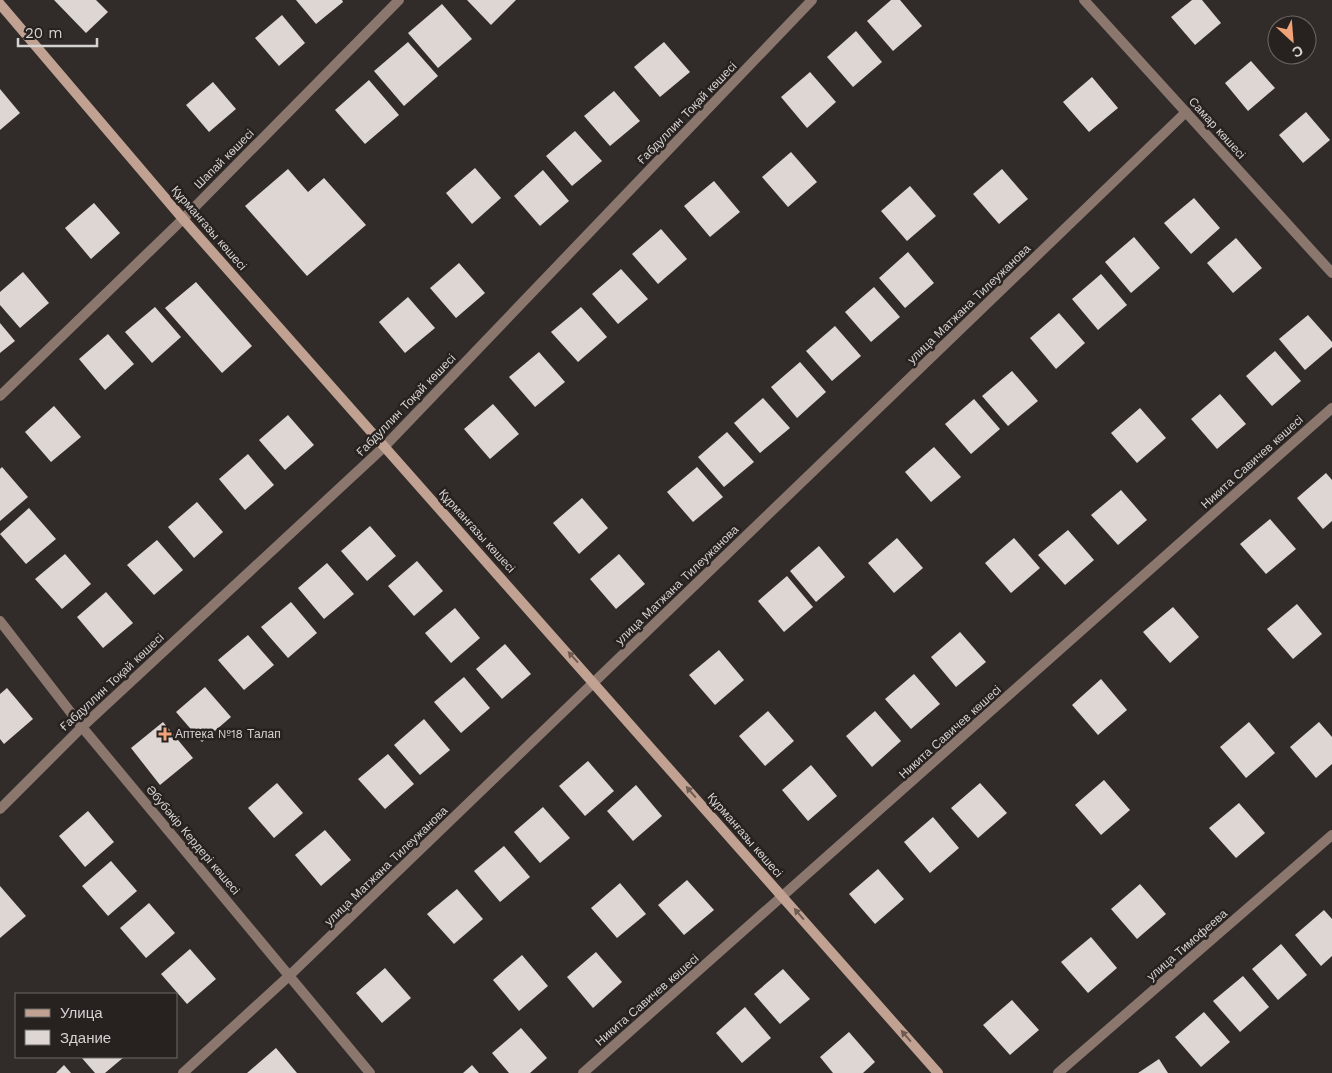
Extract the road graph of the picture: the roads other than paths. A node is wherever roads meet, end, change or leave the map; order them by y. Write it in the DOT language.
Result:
graph roads {
  1 [pos="398,0"];
  2 [pos="812,0"];
  3 [pos="1084,0"];
  4 [pos="0,4"];
  5 [pos="1186,112"];
  6 [pos="183,218"];
  7 [pos="1332,273"];
  8 [pos="0,396"];
  9 [pos="1332,408"];
  10 [pos="385,446"];
  11 [pos="0,622"];
  12 [pos="594,682"];
  13 [pos="82,727"];
  14 [pos="0,809"];
  15 [pos="1332,835"];
  16 [pos="783,897"];
  17 [pos="290,975"];
  18 [pos="183,1073"];
  19 [pos="370,1073"];
  20 [pos="583,1073"];
  21 [pos="938,1073"];
  22 [pos="1058,1073"];
  1 -- 6 [label="street, Шапай көшесі"];
  2 -- 10 [label="street, Ғабдуллин Тоқай көшесі"];
  3 -- 5 [label="street, Самар көшесі"];
  4 -- 6 [label="street, Құрманғазы көшесі"];
  5 -- 7 [label="street, Самар көшесі"];
  5 -- 12 [label="street, улица Матжана Тилеужанова"];
  6 -- 8 [label="street, Шапай көшесі"];
  6 -- 10 [label="street, Құрманғазы көшесі"];
  9 -- 16 [label="street, Никита Савичев көшесі"];
  12 -- 10 [label="street, Құрманғазы көшесі, one-way"];
  10 -- 13 [label="street, Ғабдуллин Тоқай көшесі"];
  11 -- 13 [label="street, Әбубәкір Кердері көшесі"];
  16 -- 12 [label="street, Құрманғазы көшесі, one-way"];
  12 -- 17 [label="street, улица Матжана Тилеужанова"];
  13 -- 14 [label="street, Ғабдуллин Тоқай көшесі"];
  13 -- 17 [label="street, Әбубәкір Кердері көшесі"];
  15 -- 22 [label="street, улица Тимофеева"];
  16 -- 20 [label="street, Никита Савичев көшесі"];
  21 -- 16 [label="street, Құрманғазы көшесі, one-way"];
  17 -- 18 [label="street, улица Матжана Тилеужанова"];
  17 -- 19 [label="street, Әбубәкір Кердері көшесі"];
}
